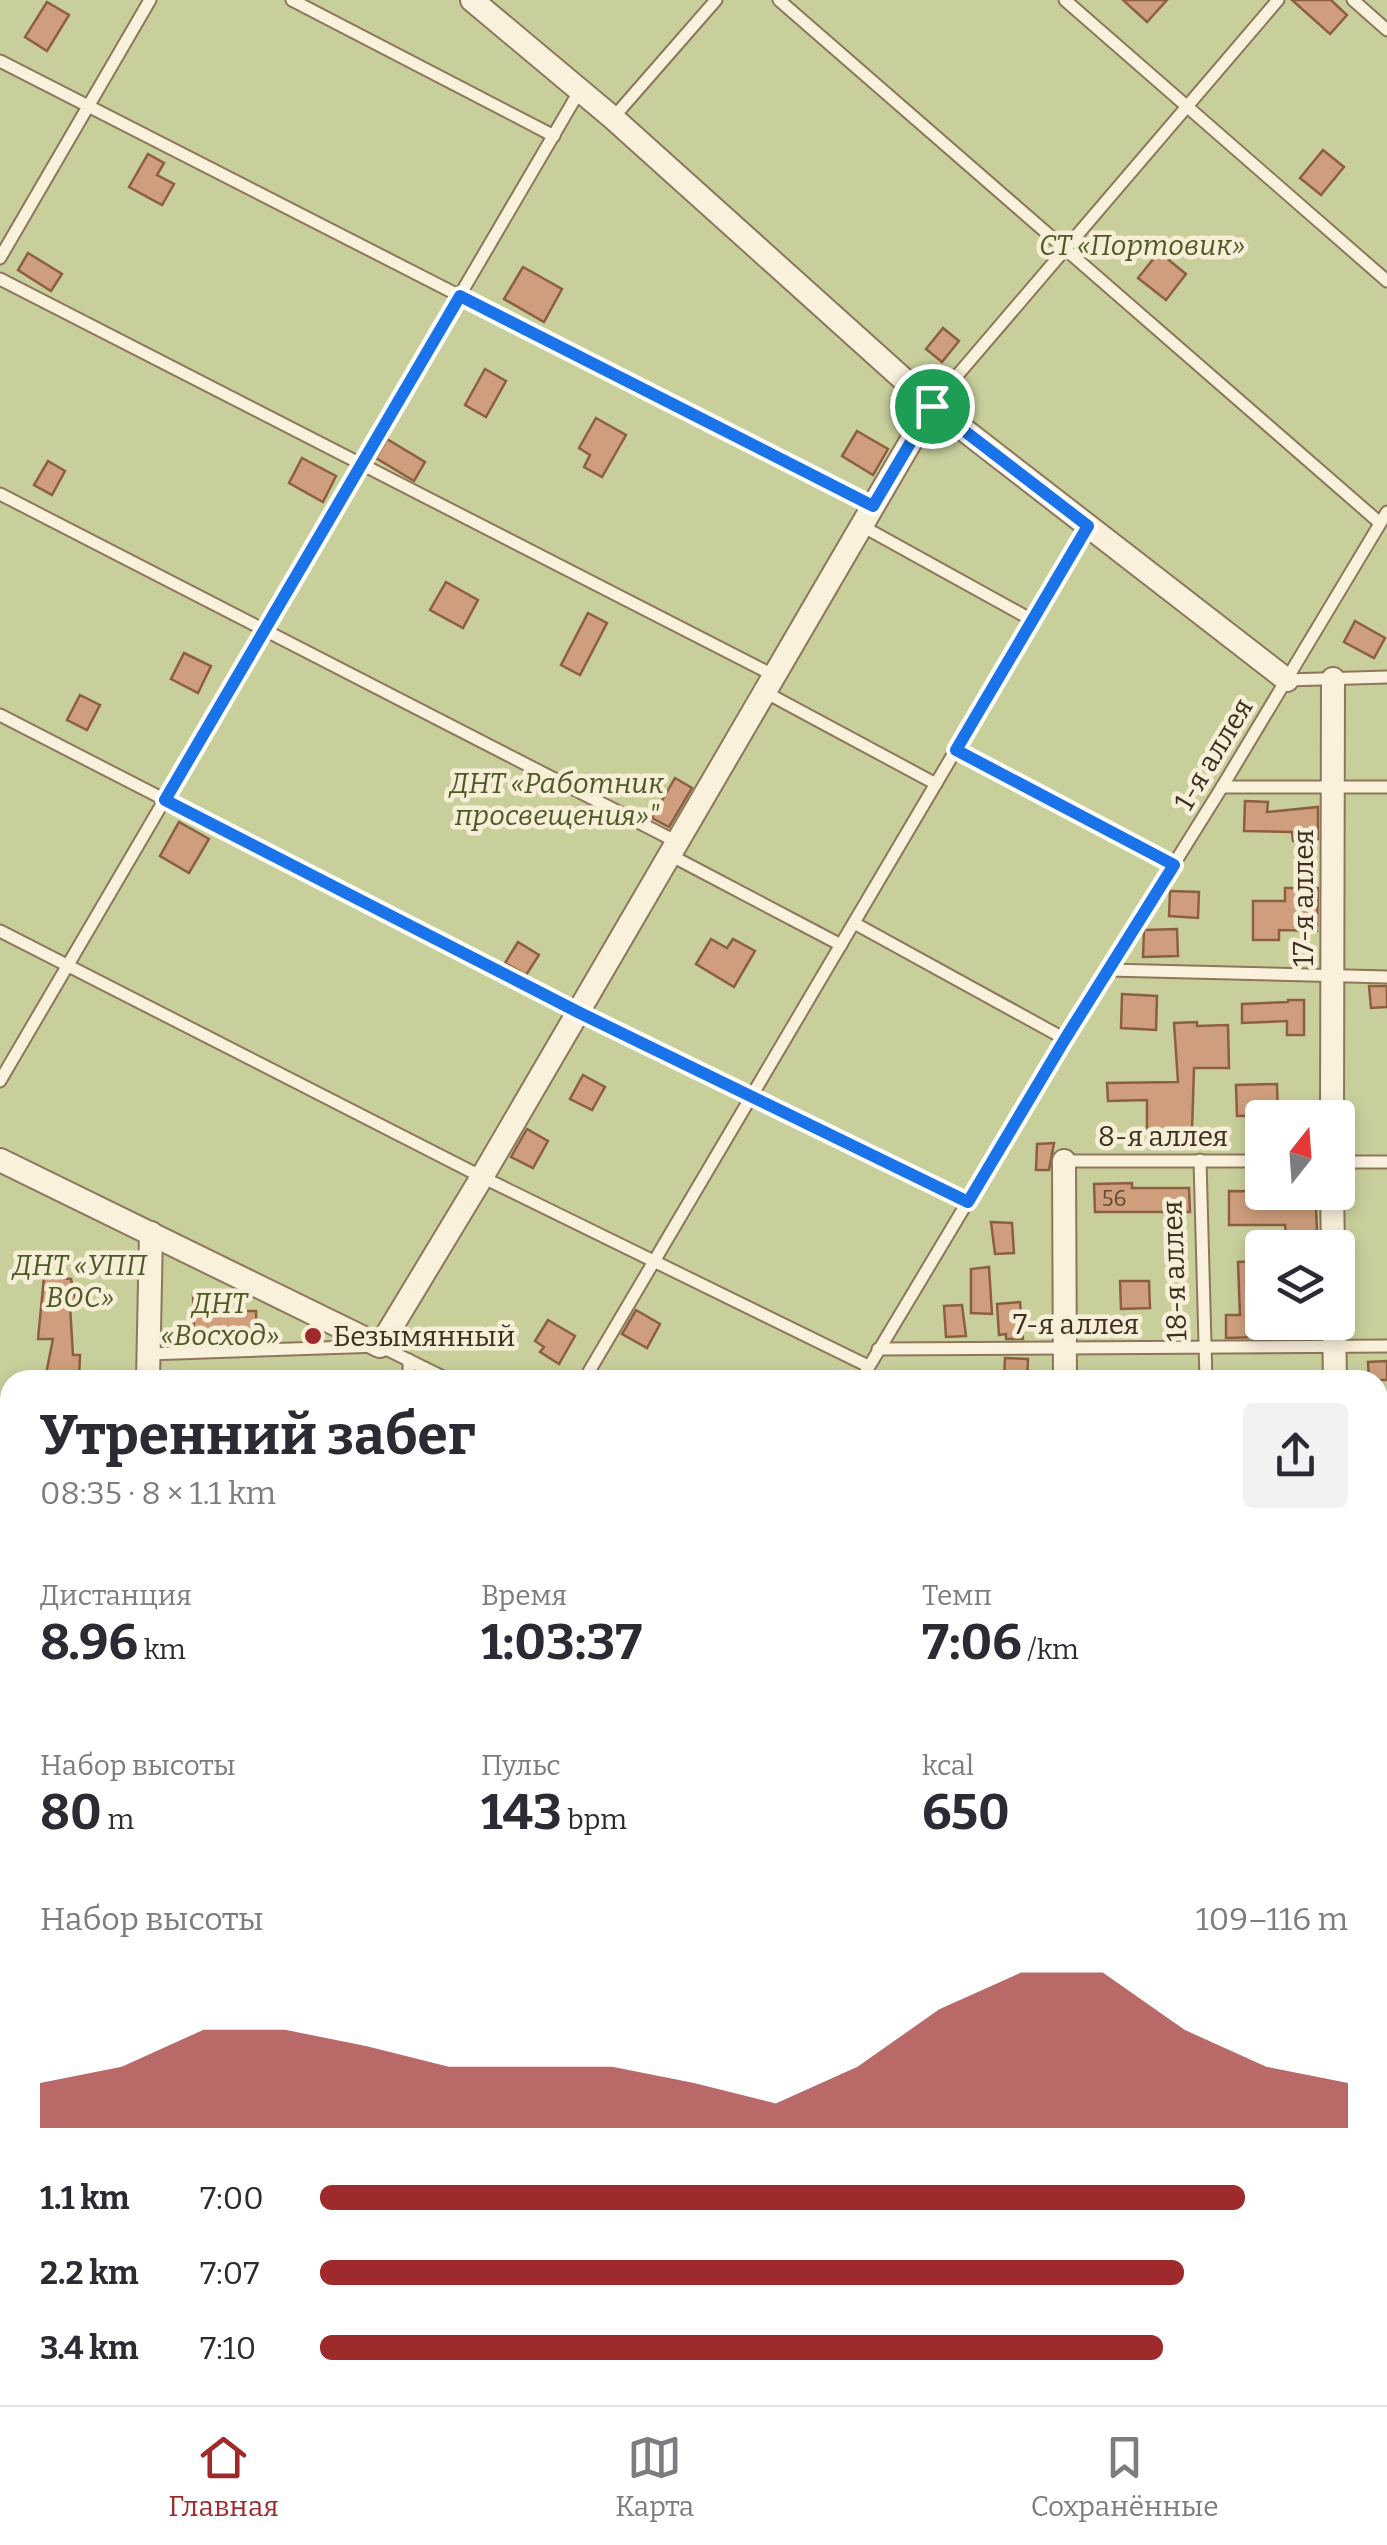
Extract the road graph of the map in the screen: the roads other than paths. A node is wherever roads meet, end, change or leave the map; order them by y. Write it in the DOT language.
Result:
graph roads {
  1 [pos="150,0"];
  2 [pos="292,0"];
  3 [pos="472,0"];
  4 [pos="716,0"];
  5 [pos="779,0"];
  6 [pos="1065,0"];
  7 [pos="1278,0"];
  8 [pos="1353,0"];
  9 [pos="1387,30"];
  10 [pos="0,61"];
  11 [pos="580,90"];
  12 [pos="88,106"];
  13 [pos="1188,106"];
  14 [pos="613,118"];
  15 [pos="554,136"];
  16 [pos="1066,249"];
  17 [pos="0,258"];
  18 [pos="0,279"];
  19 [pos="1387,281"];
  20 [pos="460,296"];
  21 [pos="932,406"];
  22 [pos="361,464"];
  23 [pos="0,494"];
  24 [pos="868,516"];
  25 [pos="1384,517"];
  26 [pos="1088,526"];
  27 [pos="1032,620"];
  28 [pos="264,630"];
  29 [pos="1387,677"];
  30 [pos="1334,678"];
  31 [pos="1288,680"];
  32 [pos="770,684"];
  33 [pos="0,714"];
  34 [pos="956,750"];
  35 [pos="936,784"];
  36 [pos="1222,787"];
  37 [pos="1334,787"];
  38 [pos="1387,787"];
  39 [pos="165,800"];
  40 [pos="674,849"];
  41 [pos="1174,865"];
  42 [pos="854,922"];
  43 [pos="0,931"];
  44 [pos="841,944"];
  45 [pos="68,966"];
  46 [pos="1108,970"];
  47 [pos="1333,976"];
  48 [pos="1387,977"];
  49 [pos="578,1012"];
  50 [pos="1065,1039"];
  51 [pos="0,1081"];
  52 [pos="751,1096"];
  53 [pos="1332,1100"];
  54 [pos="0,1160"];
  55 [pos="1200,1160"];
  56 [pos="1064,1161"];
  57 [pos="1245,1161"];
  58 [pos="1355,1162"];
  59 [pos="1387,1162"];
  60 [pos="482,1177"];
  61 [pos="968,1202"];
  62 [pos="151,1233"];
  63 [pos="654,1261"];
  64 [pos="1355,1339"];
  65 [pos="1279,1340"];
  66 [pos="1334,1340"];
  67 [pos="380,1346"];
  68 [pos="1387,1346"];
  69 [pos="1206,1348"];
  70 [pos="878,1349"];
  71 [pos="1064,1350"];
  72 [pos="148,1354"];
  73 [pos="409,1360"];
  74 [pos="868,1366"];
  75 [pos="148,1370"];
  76 [pos="409,1370"];
  77 [pos="430,1370"];
  78 [pos="590,1370"];
  79 [pos="866,1370"];
  80 [pos="1065,1370"];
  81 [pos="1206,1370"];
  82 [pos="1334,1370"];
  1 -- 12 [label="lane"];
  2 -- 15 [label="lane"];
  3 -- 11 [label="street"];
  4 -- 14 [label="lane"];
  5 -- 16 [label="lane"];
  6 -- 13 [label="lane"];
  7 -- 13 [label="lane"];
  8 -- 9 [label="lane"];
  10 -- 12 [label="lane"];
  11 -- 14 [label="street"];
  11 -- 15 [label="lane"];
  12 -- 17 [label="lane"];
  12 -- 20 [label="lane"];
  13 -- 16 [label="lane"];
  13 -- 19 [label="lane"];
  14 -- 21 [label="street"];
  15 -- 20 [label="lane"];
  16 -- 21 [label="lane"];
  16 -- 25 [label="lane"];
  18 -- 22 [label="lane"];
  20 -- 22 [label="lane"];
  20 -- 24 [label="lane"];
  21 -- 24 [label="street"];
  21 -- 26 [label="street"];
  22 -- 28 [label="lane"];
  22 -- 32 [label="lane"];
  23 -- 28 [label="lane"];
  24 -- 27 [label="lane"];
  24 -- 32 [label="street"];
  25 -- 31 [label="lane, 1-я аллея"];
  26 -- 27 [label="lane"];
  26 -- 31 [label="street"];
  27 -- 34 [label="lane"];
  28 -- 39 [label="lane"];
  28 -- 40 [label="lane"];
  29 -- 30 [label="lane"];
  30 -- 31 [label="lane"];
  30 -- 37 [label="street, 17-я аллея"];
  31 -- 36 [label="lane, 1-я аллея"];
  32 -- 35 [label="lane"];
  32 -- 40 [label="street"];
  33 -- 39 [label="lane"];
  34 -- 35 [label="lane"];
  34 -- 41 [label="lane"];
  35 -- 42 [label="lane"];
  36 -- 37 [label="lane"];
  36 -- 41 [label="lane, 1-я аллея"];
  37 -- 38 [label="lane"];
  37 -- 47 [label="street, 17-я аллея"];
  39 -- 45 [label="lane"];
  39 -- 49 [label="lane"];
  40 -- 44 [label="lane"];
  40 -- 49 [label="street"];
  41 -- 46 [label="lane, 1-я аллея"];
  42 -- 44 [label="lane"];
  42 -- 50 [label="lane"];
  43 -- 45 [label="lane"];
  44 -- 52 [label="lane"];
  45 -- 51 [label="lane"];
  45 -- 60 [label="lane"];
  46 -- 47 [label="lane"];
  46 -- 50 [label="lane, 1-я аллея"];
  47 -- 48 [label="lane"];
  47 -- 53 [label="street, 17-я аллея"];
  49 -- 52 [label="lane"];
  49 -- 60 [label="street"];
  50 -- 61 [label="lane, 1-я аллея"];
  52 -- 61 [label="lane"];
  52 -- 63 [label="lane"];
  54 -- 62 [label="street"];
  55 -- 56 [label="lane, 8-я аллея"];
  55 -- 57 [label="lane, 8-я аллея"];
  55 -- 69 [label="lane, 18-я аллея"];
  56 -- 71 [label="street"];
  58 -- 59 [label="lane"];
  60 -- 63 [label="lane"];
  60 -- 67 [label="street"];
  61 -- 70 [label="lane, 1-я аллея"];
  62 -- 67 [label="street"];
  62 -- 72 [label="street"];
  63 -- 74 [label="lane"];
  63 -- 78 [label="lane"];
  64 -- 68 [label="lane, 7-я аллея"];
  65 -- 69 [label="lane, 7-я аллея"];
  66 -- 82 [label="street"];
  67 -- 72 [label="lane"];
  67 -- 73 [label="lane"];
  69 -- 71 [label="lane, 7-я аллея"];
  69 -- 81 [label="lane, 18-я аллея"];
  70 -- 71 [label="lane, 7-я аллея"];
  70 -- 74 [label="lane, 1-я аллея"];
  71 -- 80 [label="street"];
  72 -- 75 [label="street"];
  73 -- 76 [label="lane"];
  73 -- 77 [label="lane"];
  74 -- 79 [label="lane, 1-я аллея"];
}
